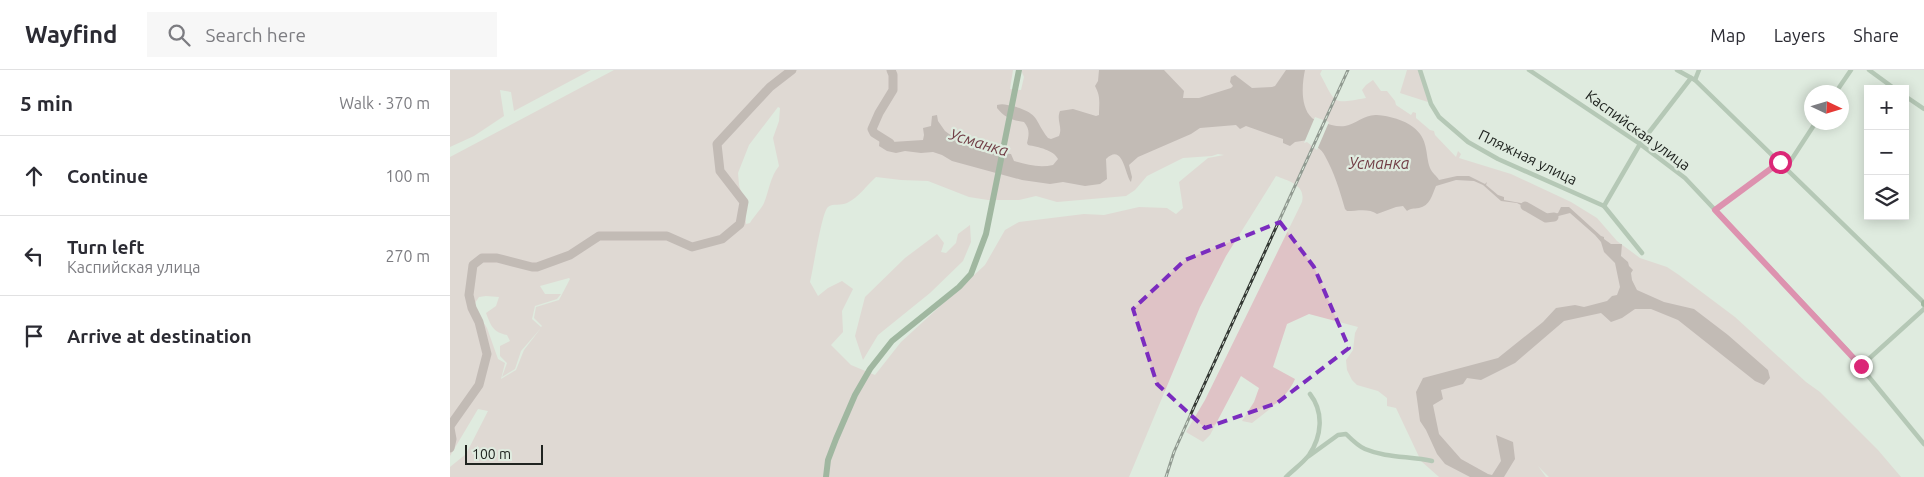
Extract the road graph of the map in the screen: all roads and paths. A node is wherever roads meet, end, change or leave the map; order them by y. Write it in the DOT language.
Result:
graph roads {
  1 [pos="1018,70"];
  2 [pos="1420,70"];
  3 [pos="1529,70"];
  4 [pos="1677,70"];
  5 [pos="1699,70"];
  6 [pos="1851,70"];
  7 [pos="1869,70"];
  8 [pos="1693,79"];
  9 [pos="1841,85"];
  10 [pos="1890,85"];
  11 [pos="1909,99"];
  12 [pos="1924,109"];
  13 [pos="1811,130"];
  14 [pos="1640,144"];
  15 [pos="1780,162"];
  16 [pos="1786,168"];
  17 [pos="1604,206"];
  18 [pos="1715,210"];
  19 [pos="1642,254"];
  20 [pos="1924,303"];
  21 [pos="1924,310"];
  22 [pos="1861,366"];
  23 [pos="1310,394"];
  24 [pos="1924,444"];
  25 [pos="1309,456"];
  26 [pos="1432,461"];
  27 [pos="826,477"];
  28 [pos="1286,477"];
  1 -- 27 [label="street"];
  2 -- 17 [label="street, Пляжная улица"];
  3 -- 14 [label="street, Каспийская улица"];
  4 -- 8 [label="street"];
  5 -- 8 [label="street"];
  6 -- 9 [label="street"];
  7 -- 10 [label="street"];
  8 -- 14 [label="street"];
  8 -- 15 [label="street"];
  11 -- 12 [label="street"];
  13 -- 16 [label="street"];
  14 -- 17 [label="street"];
  14 -- 18 [label="street, Каспийская улица"];
  15 -- 16 [label="street"];
  15 -- 18 [label="street"];
  16 -- 20 [label="street"];
  17 -- 19 [label="street, Пляжная улица"];
  18 -- 22 [label="street, Каспийская улица"];
  21 -- 22 [label="street"];
  22 -- 24 [label="street, Каспийская улица"];
  23 -- 25 [label="street"];
  25 -- 26 [label="street"];
  25 -- 28 [label="street"];
}
